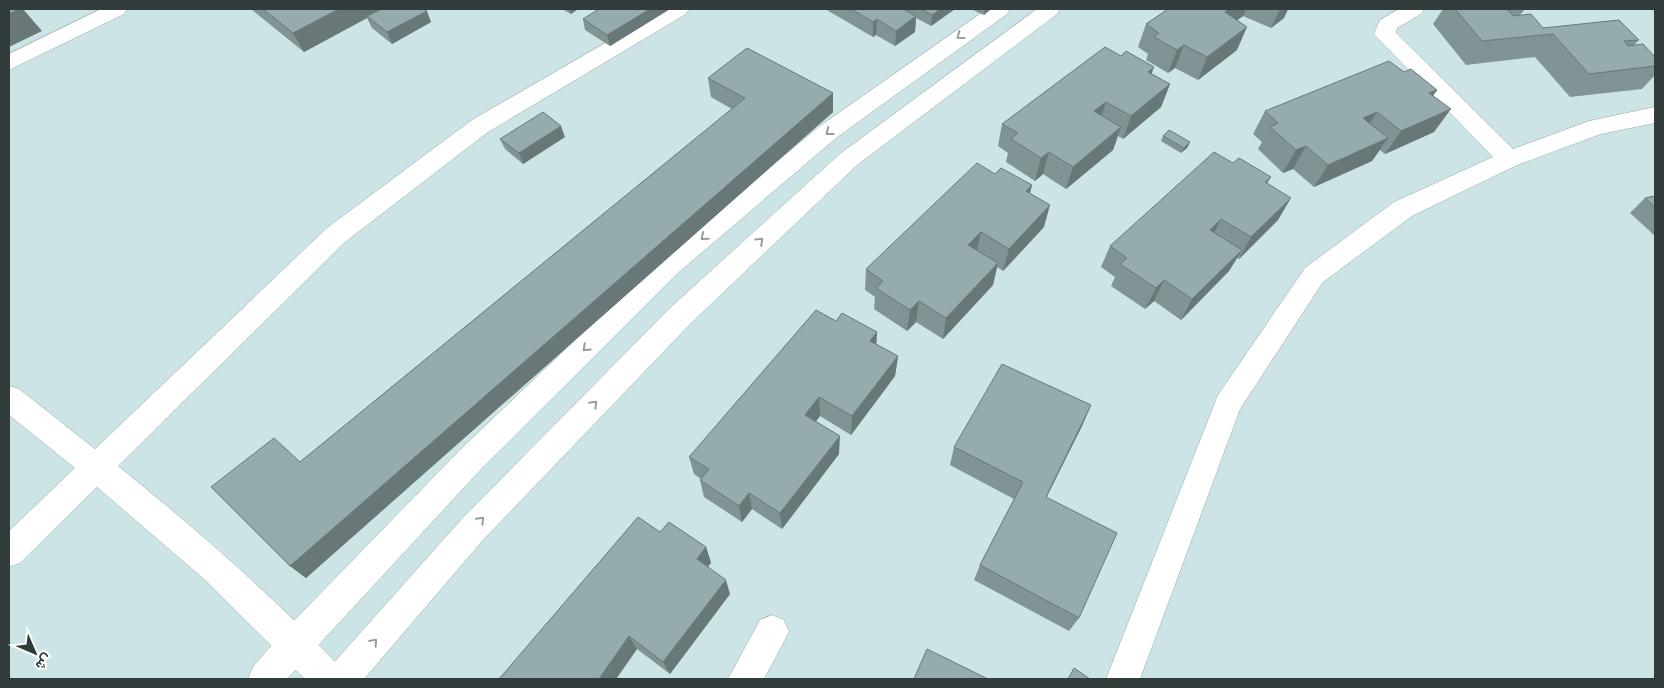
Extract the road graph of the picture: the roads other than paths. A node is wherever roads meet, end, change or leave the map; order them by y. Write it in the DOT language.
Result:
graph roads {
  1 [pos="117,9"];
  2 [pos="679,9"];
  3 [pos="1000,9"];
  4 [pos="1050,9"];
  5 [pos="1414,9"];
  6 [pos="9,63"];
  7 [pos="1655,115"];
  8 [pos="1510,159"];
  9 [pos="9,398"];
  10 [pos="96,468"];
  11 [pos="9,552"];
  12 [pos="772,632"];
  13 [pos="296,643"];
  14 [pos="265,679"];
  15 [pos="328,679"];
  16 [pos="342,679"];
  17 [pos="746,679"];
  18 [pos="1123,679"];
  1 -- 6 [label="street"];
  2 -- 10 [label="street"];
  3 -- 13 [label="street, one-way"];
  16 -- 4 [label="street, one-way"];
  5 -- 8 [label="street"];
  7 -- 8 [label="street"];
  8 -- 18 [label="street"];
  9 -- 10 [label="street"];
  10 -- 11 [label="street"];
  10 -- 13 [label="street"];
  12 -- 17 [label="street"];
  13 -- 14 [label="street"];
  13 -- 15 [label="street"];
}
